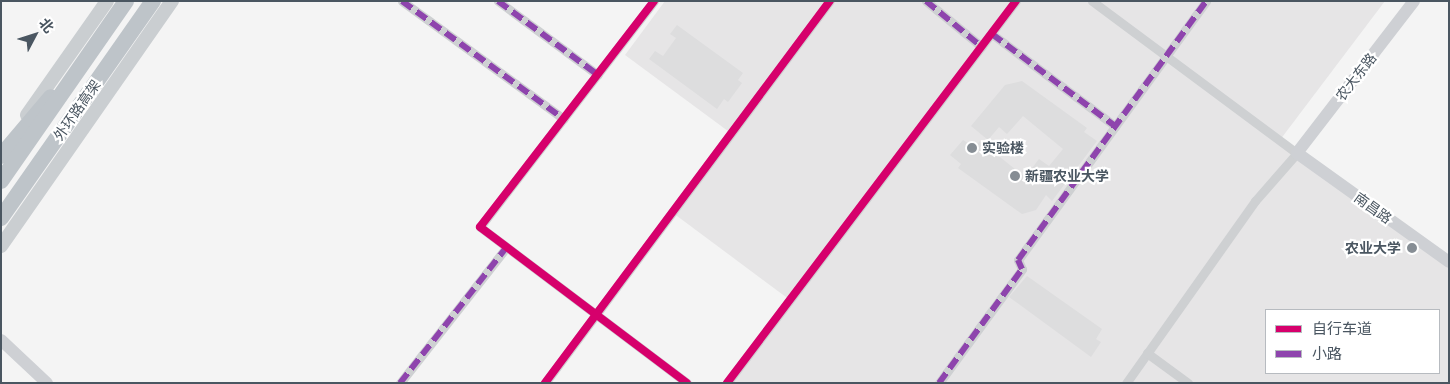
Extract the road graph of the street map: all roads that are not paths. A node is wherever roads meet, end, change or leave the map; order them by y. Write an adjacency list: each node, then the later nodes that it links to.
1 (107, 1): 22 (main road)
2 (126, 1): 17 (highway, 外环路高架)
3 (153, 1): 24 (highway, 外环路高架)
4 (172, 1): 25 (main road)
5 (402, 1): 19 (street)
6 (498, 1): 18 (street)
7 (654, 1): 18 (street)
8 (830, 1): 28 (street)
9 (926, 1): 15 (street)
10 (1016, 1): 14 (street)
11 (1092, 1): 16 (street)
12 (1206, 1): 16 (street)
13 (1414, 1): 21 (street, 农大东路)
14 (992, 34): 15 (street); 20 (street)
15 (982, 46): 35 (street)
16 (1166, 56): 20 (street); 21 (street)
17 (84, 63): 22 (highway); 23 (highway, 外环路高架)
18 (598, 74): 19 (street)
19 (564, 119): 26 (street)
20 (1115, 126): 36 (street)
21 (1297, 153): 27 (street, 南昌路); 30 (street)
22 (1, 154)
23 (1, 181)
24 (1, 218)
25 (1, 246)
26 (506, 248): 28 (street); 32 (street)
27 (1449, 262)
28 (597, 314): 33 (street); 34 (street)
29 (1, 340): 31 (street)
30 (1147, 353): 37 (street); 38 (street)
31 (47, 383)
32 (400, 383)
33 (545, 383)
34 (687, 383)
35 (727, 383)
36 (939, 383)
37 (1126, 383)
38 (1188, 383)

